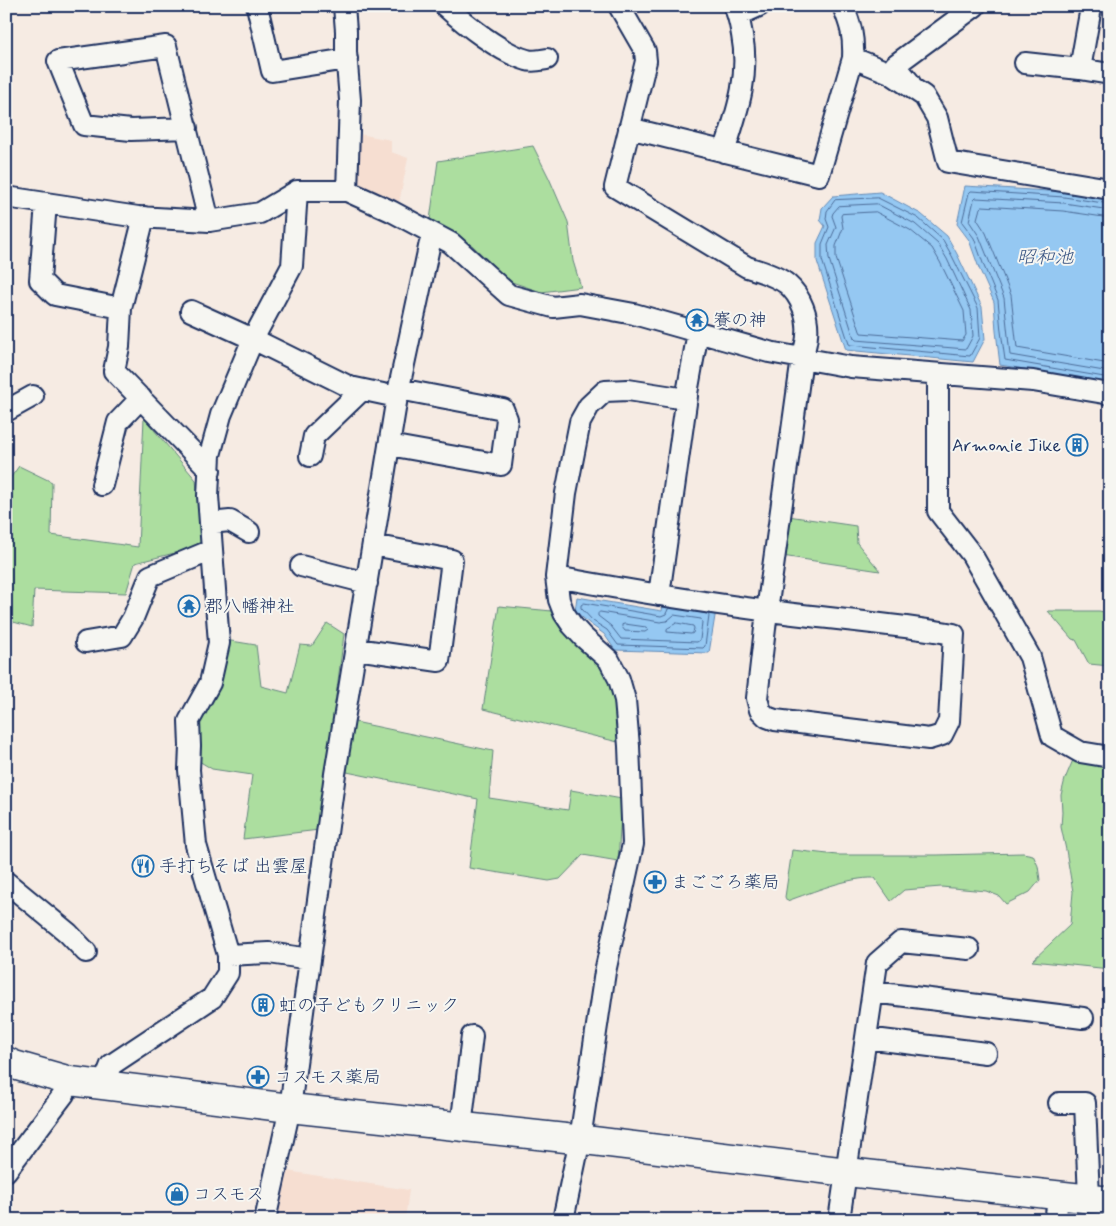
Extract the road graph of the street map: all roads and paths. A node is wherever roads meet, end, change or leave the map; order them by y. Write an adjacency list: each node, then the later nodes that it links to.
1 (257, 6): 11 (street)
2 (344, 6): 11 (street)
3 (445, 6): 12 (street)
4 (619, 6): 18 (street)
5 (759, 6): 8 (street)
6 (843, 6): 10 (street)
7 (975, 6): 16 (street)
8 (736, 11): 19 (street)
9 (1090, 12): 14 (street)
10 (853, 58): 16 (street); 19 (street)
11 (347, 59): 22 (street)
12 (547, 59)
13 (1025, 63): 14 (street)
14 (1080, 70): 15 (street)
15 (1110, 74)
16 (916, 90): 20 (street)
17 (186, 128): 17 (street); 26 (street)
18 (629, 128): 19 (street); 32 (street)
19 (724, 152)
20 (1110, 188)
21 (297, 191): 22 (street); 26 (street); 31 (street)
22 (347, 191): 27 (street)
23 (6, 197): 24 (street)
24 (46, 203): 25 (street); 28 (street)
25 (144, 217): 26 (street); 28 (street)
26 (209, 221)
27 (432, 233): 30 (street); 35 (street)
28 (121, 308): 39 (street)
29 (191, 311): 31 (street)
30 (698, 332): 32 (street); 38 (street)
31 (253, 339): 34 (street); 43 (street)
32 (802, 358): 33 (street); 53 (street)
33 (938, 375): 36 (street); 56 (street)
34 (362, 390): 35 (street); 42 (street)
35 (398, 393): 41 (street); 41 (street)
36 (1110, 394)
37 (33, 396): 40 (street)
38 (687, 396): 50 (street); 52 (street)
39 (141, 398): 43 (street); 44 (street)
40 (6, 411)
41 (389, 445): 47 (street)
42 (310, 456)
43 (210, 470): 45 (street)
44 (102, 485)
45 (210, 523): 46 (street); 48 (street)
46 (249, 532)
47 (373, 545): 51 (street); 55 (street)
48 (212, 550): 54 (street); 60 (street)
49 (301, 566): 51 (street)
50 (556, 578): 52 (street); 73 (street)
51 (367, 583): 55 (street)
52 (659, 596): 53 (street)
53 (767, 611): 53 (street)
54 (86, 642)
55 (356, 650): 61 (street)
56 (1110, 757)
57 (6, 882): 59 (street)
58 (969, 949): 62 (street)
59 (86, 952)
60 (228, 955): 61 (street); 69 (street)
61 (310, 959): 71 (street)
62 (873, 992): 63 (street); 65 (street)
63 (1083, 1018)
64 (472, 1036): 72 (street)
65 (866, 1038): 66 (street); 75 (street)
66 (986, 1052)
67 (6, 1061): 68 (street)
68 (70, 1081): 69 (street); 74 (street)
69 (104, 1085): 71 (street)
70 (1059, 1103): 76 (street)
71 (290, 1108): 72 (street); 78 (street)
72 (462, 1126): 73 (street)
73 (580, 1139): 75 (street); 79 (street)
74 (6, 1171)
75 (847, 1172): 77 (street); 80 (street)
76 (1099, 1200): 77 (street)
77 (1057, 1207)
78 (266, 1220)
79 (562, 1220)
80 (839, 1220)

